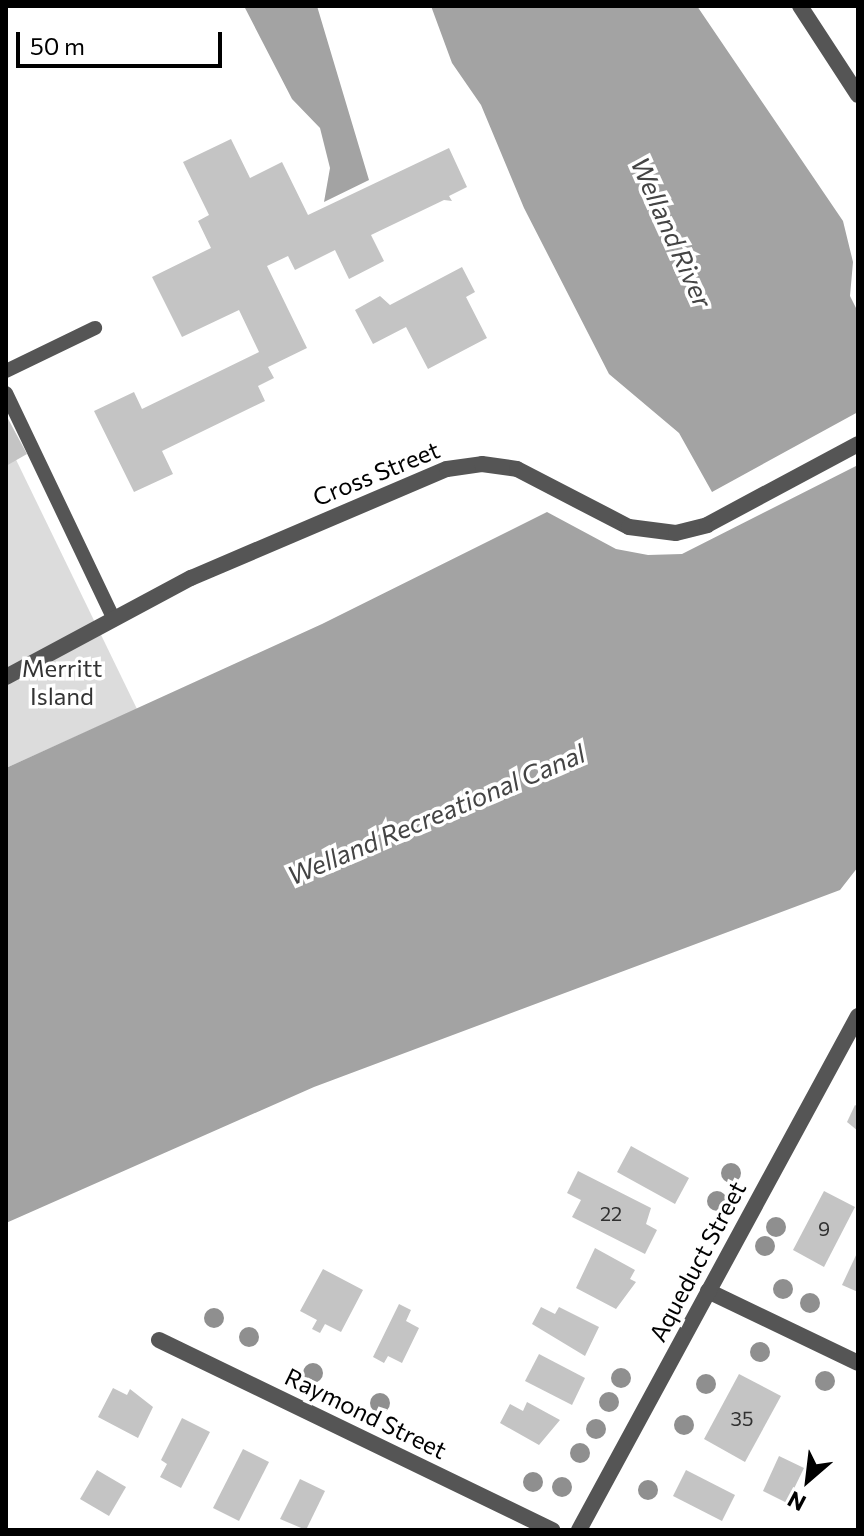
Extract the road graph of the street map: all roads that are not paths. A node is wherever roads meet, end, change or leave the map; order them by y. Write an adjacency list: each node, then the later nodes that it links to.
1 (800, 6): 2 (street)
2 (858, 95)
3 (95, 328): 4 (lane)
4 (6, 371)
5 (6, 393): 7 (lane)
6 (858, 444): 7 (street, Cross Street)
7 (114, 619): 8 (street, Cross Street)
8 (6, 677)
9 (858, 1016): 10 (street, Aqueduct Street)
10 (708, 1291): 12 (street); 14 (street, Aqueduct Street)
11 (159, 1340): 13 (street, Raymond Street)
12 (858, 1363)
13 (552, 1530)
14 (579, 1530)

